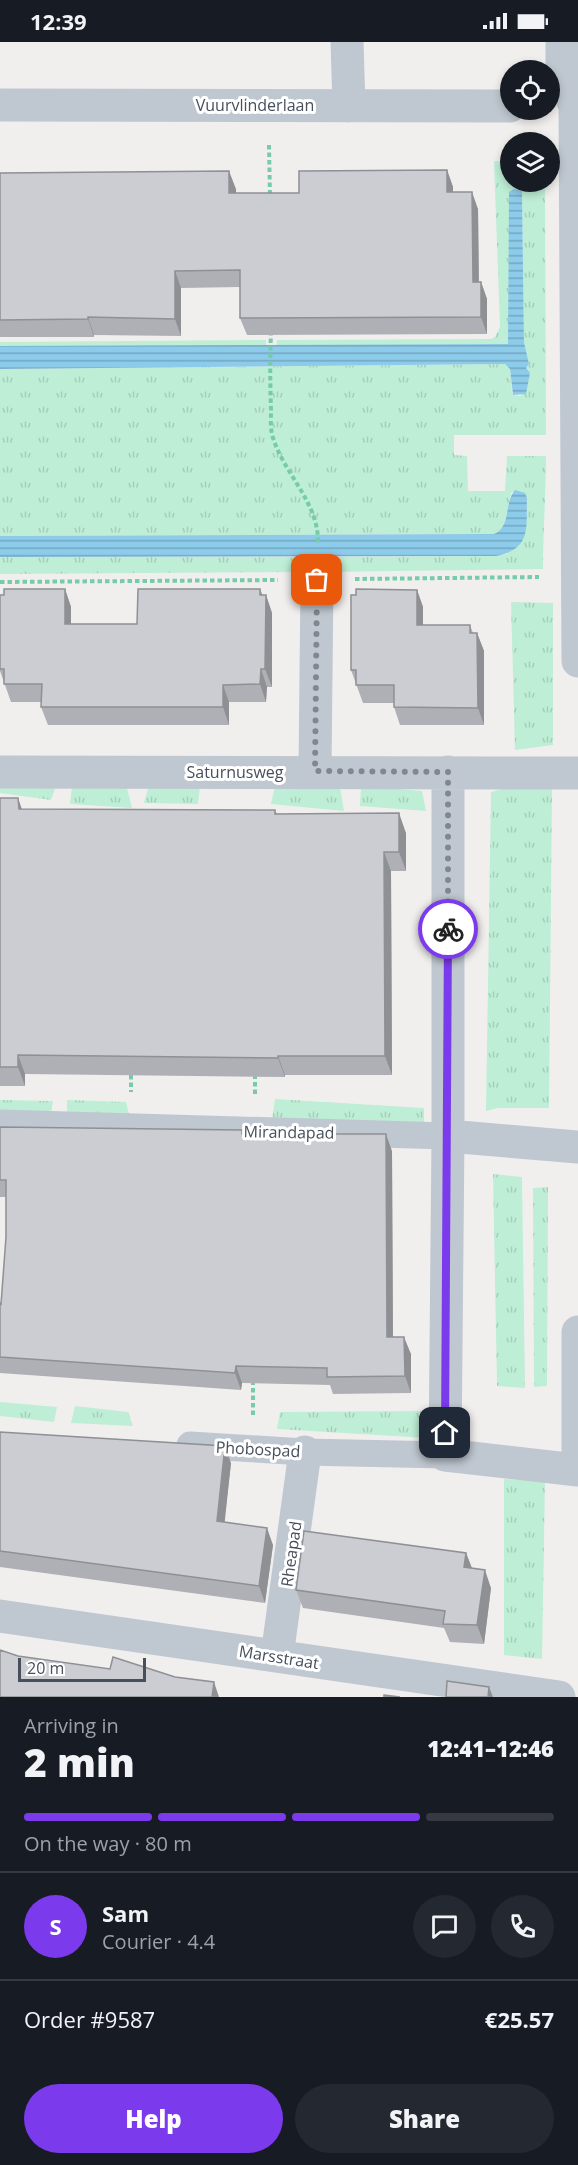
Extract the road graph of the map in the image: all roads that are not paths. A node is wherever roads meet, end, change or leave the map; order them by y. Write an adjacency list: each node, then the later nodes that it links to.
1 (347, 42): 4 (street)
2 (562, 42): 6 (street)
3 (0, 105): 4 (street, Vuurvlinderlaan)
4 (349, 106): 5 (street, Vuurvlinderlaan)
5 (500, 106)
6 (562, 106): 8 (street)
7 (317, 580): 9 (street)
8 (578, 661)
9 (315, 771): 10 (street, Saturnusweg); 11 (street, Saturnusweg)
10 (0, 772)
11 (448, 772): 12 (street, Saturnusweg); 14 (street)
12 (578, 773)
13 (0, 1123): 14 (street, Mirandapad)
14 (448, 1136): 15 (street, Mirandapad); 21 (street)
15 (578, 1147)
16 (578, 1332): 17 (street)
17 (577, 1413): 19 (street)
18 (161, 1443): 20 (street, Phobospad)
19 (578, 1449)
20 (305, 1452): 21 (street, Phobospad); 24 (street, Rheapad)
21 (445, 1455): 22 (street)
22 (578, 1470)
23 (0, 1616): 24 (street, Marsstraat)
24 (277, 1656): 25 (street, Marsstraat)
25 (559, 1697)

